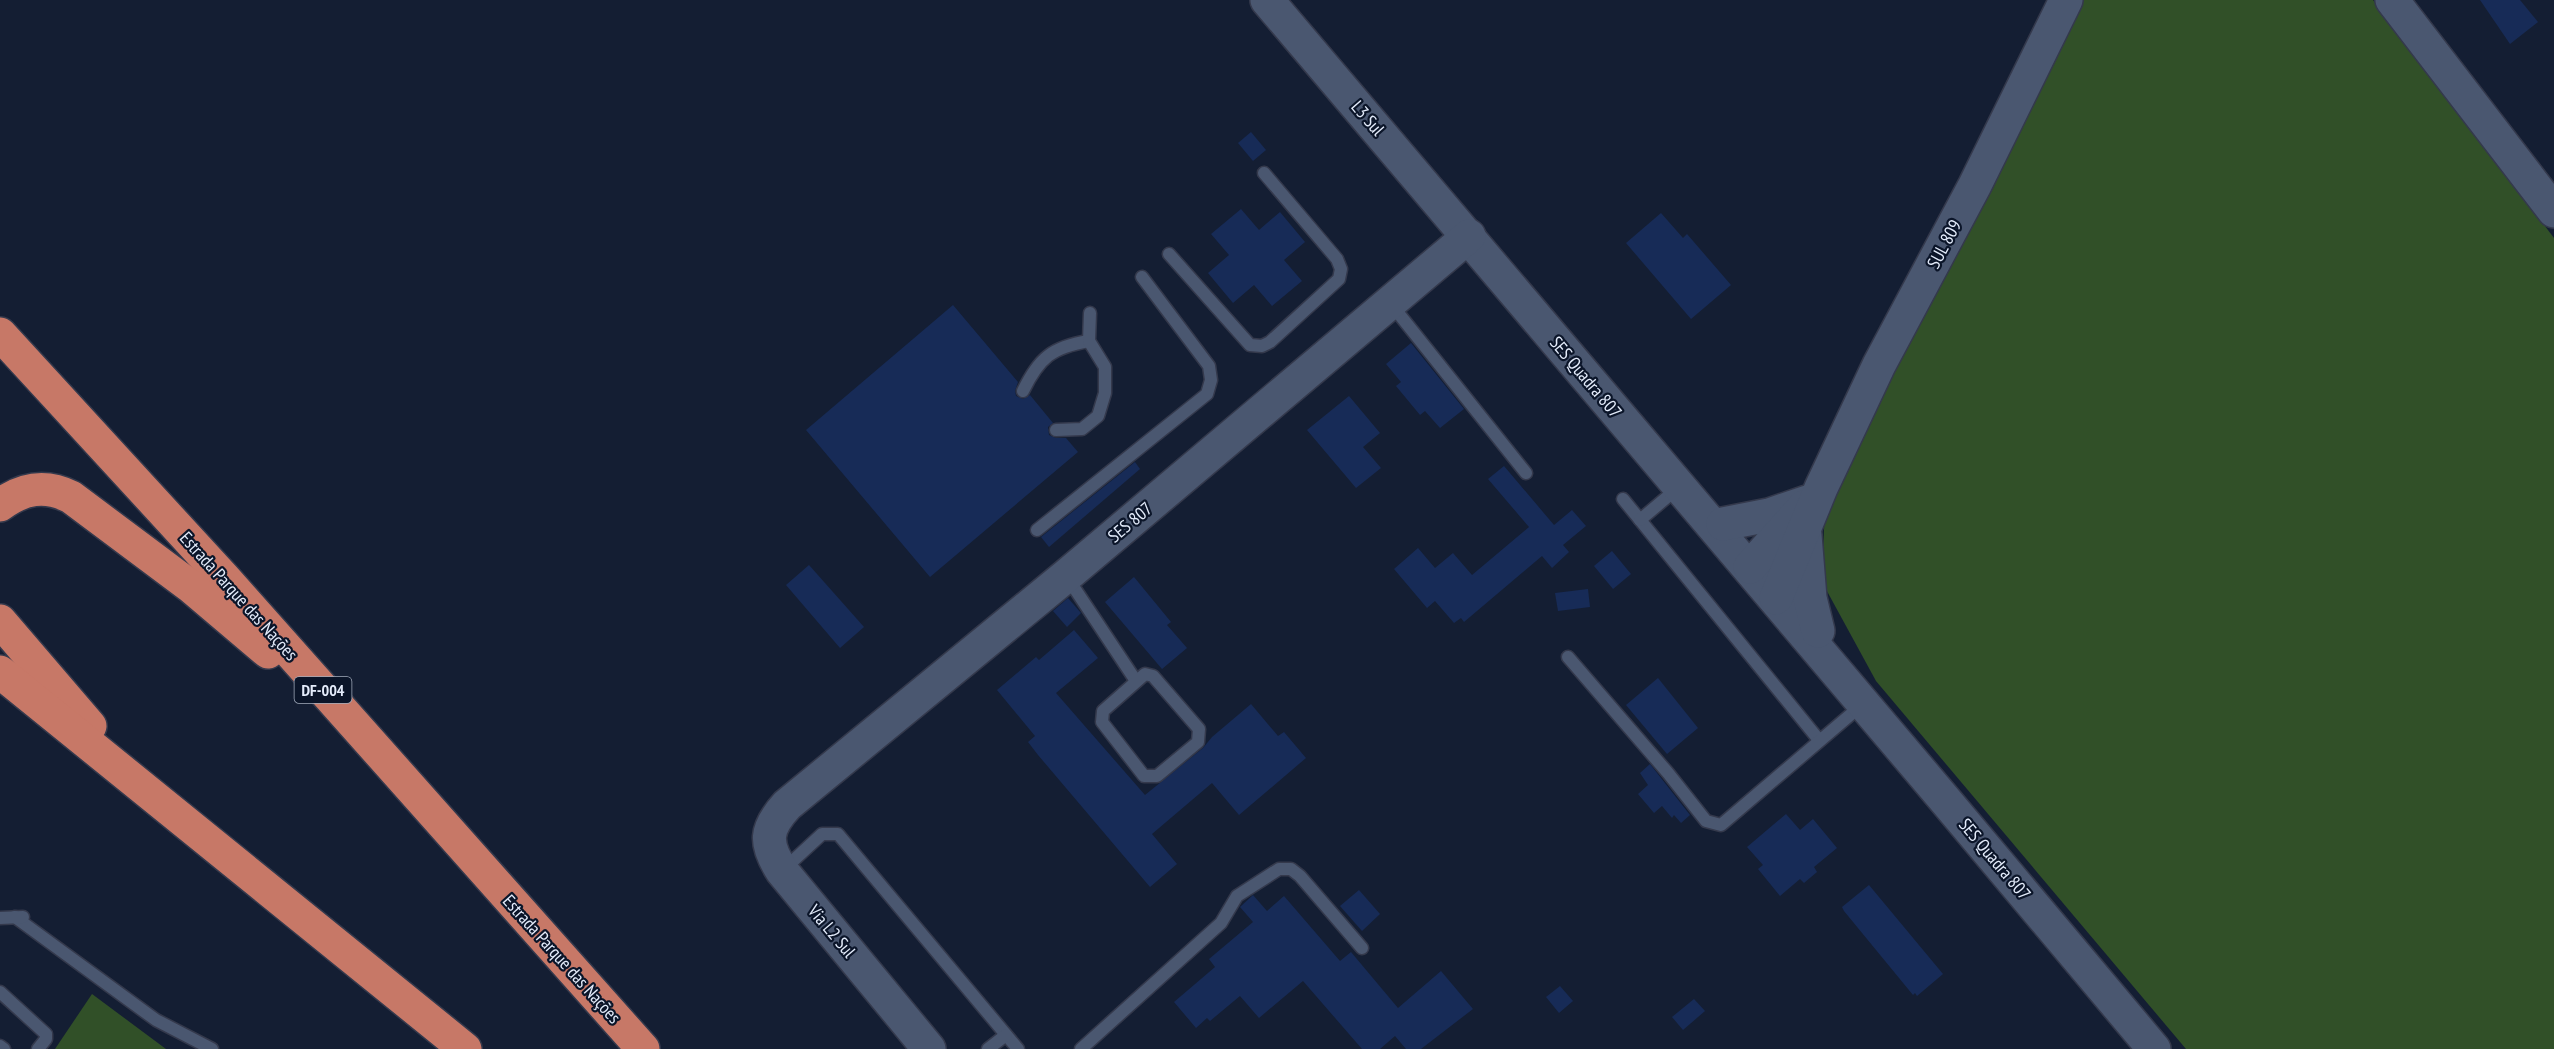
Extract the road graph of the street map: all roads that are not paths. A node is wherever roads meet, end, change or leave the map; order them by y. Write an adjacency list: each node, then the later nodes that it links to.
1 (1267, 0): 6 (street, L3 Sul)
2 (2066, 0): 19 (street, SUL 809)
3 (2392, 0): 5 (street)
4 (1264, 173): 7 (lane)
5 (2554, 211)
6 (1469, 236): 9 (street, SES 807); 16 (street, SES Quadra 807)
7 (1169, 254)
8 (1142, 277): 22 (lane)
9 (1390, 303): 15 (lane); 24 (street, SES 807)
10 (1090, 313): 12 (lane)
11 (0, 334): 32 (highway, Estrada Parque das Nações / DF-004)
12 (1089, 342): 13 (lane); 14 (lane)
13 (1023, 391)
14 (1056, 430)
15 (1526, 473)
16 (1680, 486): 20 (street, SES Quadra 807); 21 (lane)
17 (1623, 499): 21 (lane)
18 (0, 505): 32 (highway)
19 (1811, 506): 20 (street); 23 (street, SUL 809); 26 (street)
20 (1714, 519): 23 (street, SES Quadra 807)
21 (1640, 520): 33 (lane)
22 (1037, 530)
23 (1770, 572): 26 (street, SES Quadra 807); 28 (street, SES Quadra 807)
24 (1066, 576): 30 (lane); 35 (street, SES 807)
25 (0, 621): 34 (highway)
26 (1818, 631): 28 (street, SES Quadra 807)
27 (1568, 657): 33 (lane)
28 (1835, 669): 31 (street, SES Quadra 807)
29 (0, 672): 34 (highway)
30 (1136, 681): 30 (lane)
31 (1863, 703): 33 (lane); 51 (street, SES Quadra 807)
32 (360, 731): 46 (highway, Estrada Parque das Nações / DF-004)
33 (1819, 740)
34 (144, 789): 45 (highway)
35 (787, 805): 36 (street, Via L2 Sul)
36 (782, 871): 40 (lane); 47 (street, Via L2 Sul)
37 (0, 918): 44 (lane)
38 (1362, 948): 50 (lane)
39 (0, 992): 43 (lane)
40 (1006, 1035): 48 (lane); 49 (lane)
41 (0, 1046): 42 (lane)
42 (4, 1049)
43 (38, 1049)
44 (212, 1049)
45 (465, 1049)
46 (643, 1049)
47 (929, 1049)
48 (988, 1049)
49 (1018, 1049)
50 (1081, 1049)
51 (2154, 1049)

